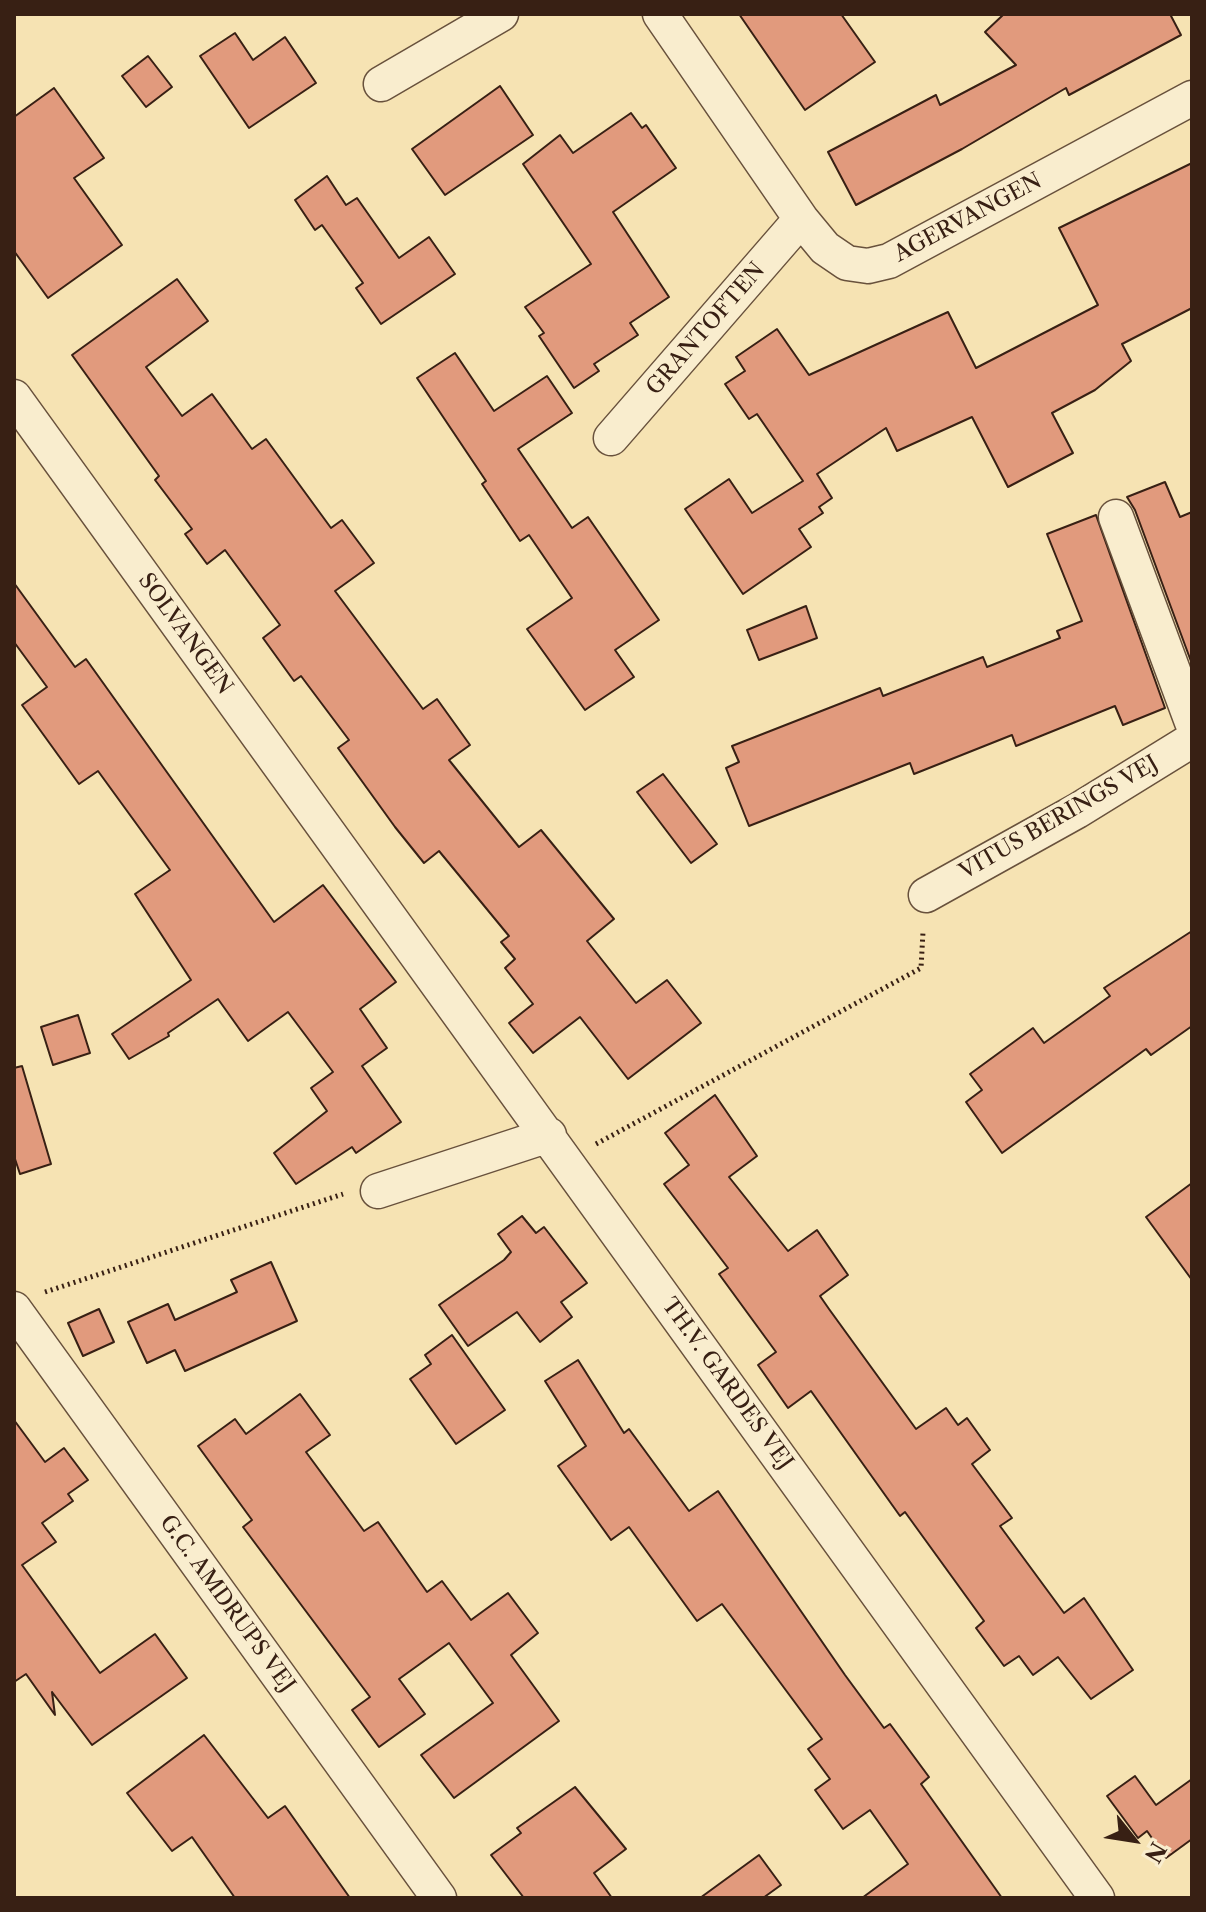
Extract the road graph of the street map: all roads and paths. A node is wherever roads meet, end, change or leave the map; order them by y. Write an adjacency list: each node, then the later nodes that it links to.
1 (501, 14): 3 (street)
2 (660, 14): 5 (street, AGERVANGEN)
3 (381, 84)
4 (1192, 98): 5 (street, AGERVANGEN)
5 (801, 219): 7 (street, GRANTOFTEN)
6 (14, 397): 11 (street, SOLVANGEN)
7 (611, 438)
8 (1116, 517): 9 (street)
9 (1192, 722)
10 (1192, 740): 12 (street, VITUS BERINGS VEJ)
11 (358, 870): 13 (street, TH.V. GARDES VEJ)
12 (926, 895): 13 (path)
13 (558, 1148): 14 (street); 17 (street, TH.V. GARDES VEJ)
14 (378, 1191): 15 (path)
15 (27, 1302): 16 (street, G.C. AMDRUPS VEJ)
16 (439, 1898)
17 (1097, 1898)

